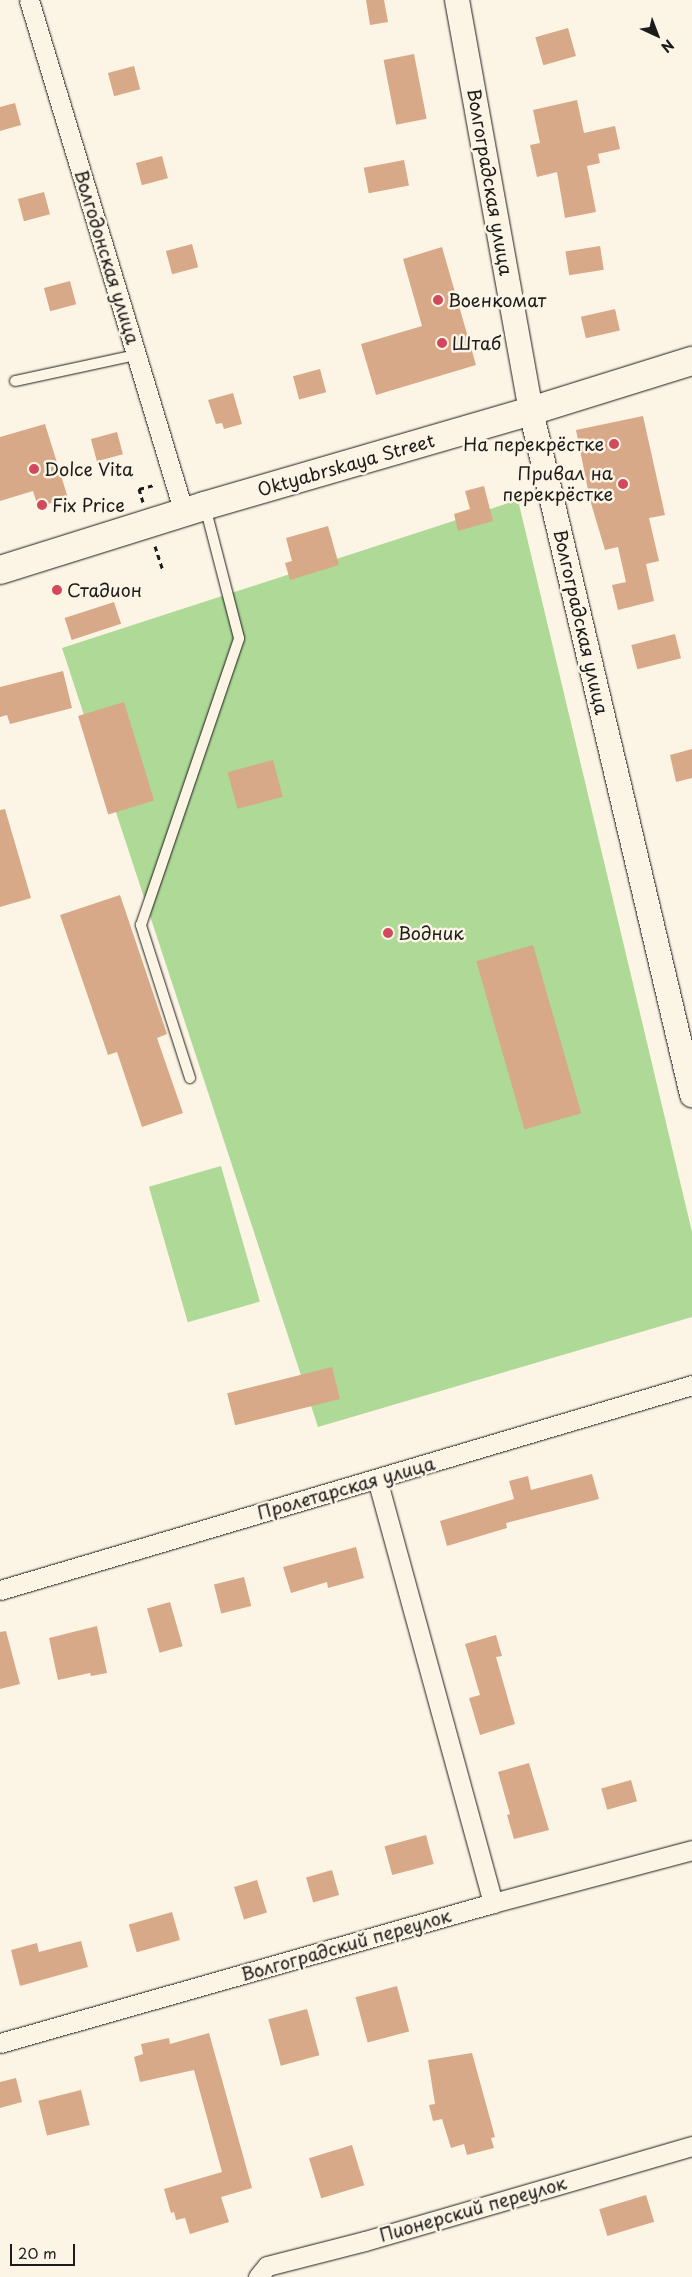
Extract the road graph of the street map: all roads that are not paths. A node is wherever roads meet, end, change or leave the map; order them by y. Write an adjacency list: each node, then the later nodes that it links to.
1 (29, 0): 3 (street, Волгодонская улица)
2 (457, 0): 6 (street, Волгоградская улица)
3 (136, 355): 5 (lane); 7 (street, Волгодонская улица)
4 (692, 361): 6 (main road, Oktyabrskaya Street)
5 (15, 380)
6 (531, 411): 7 (main road, Oktyabrskaya Street); 10 (street, Волгоградская улица)
7 (194, 510): 8 (main road, Oktyabrskaya Street); 9 (lane)
8 (0, 570)
9 (190, 1078)
10 (692, 1094)
11 (692, 1385): 12 (street, Пролетарская улица)
12 (377, 1478): 13 (street, Пролетарская улица); 15 (street)
13 (0, 1590)
14 (692, 1850): 15 (street, Волгоградский переулок)
15 (493, 1903): 16 (street, Волгоградский переулок)
16 (0, 2043)
17 (692, 2146): 18 (street, Пионерский переулок)
18 (258, 2277)

